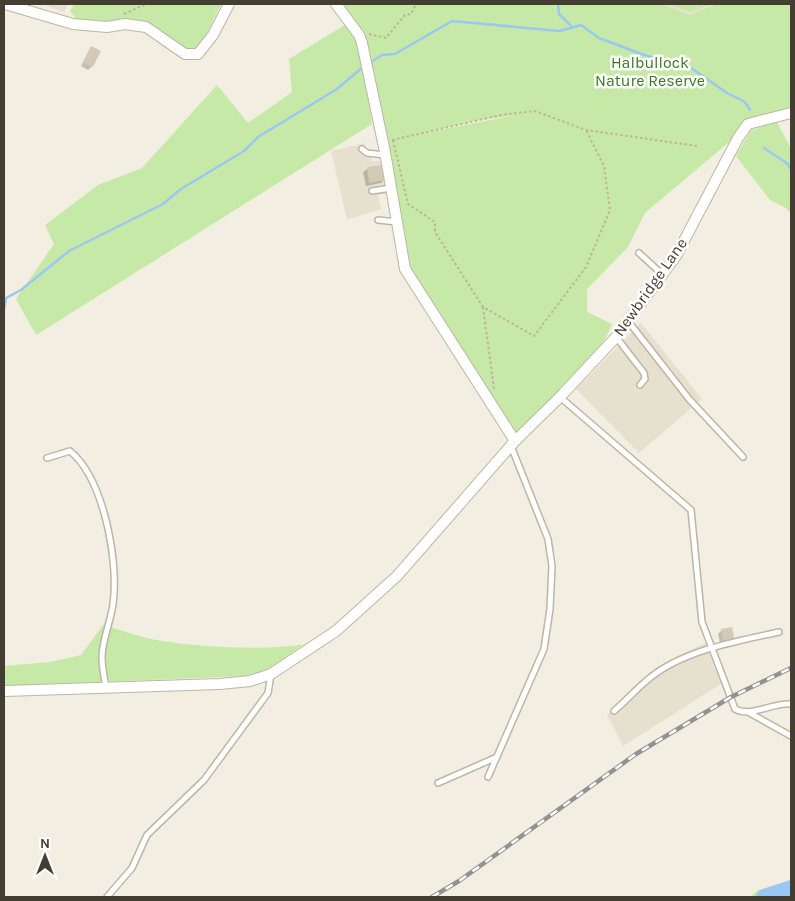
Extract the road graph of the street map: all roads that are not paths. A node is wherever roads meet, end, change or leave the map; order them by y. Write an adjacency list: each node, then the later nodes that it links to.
1 (5, 4): 2 (street)
2 (229, 4)
3 (336, 4): 6 (street)
4 (791, 113): 12 (street, Newbridge Lane)
5 (362, 149): 6 (lane)
6 (386, 155): 7 (street)
7 (391, 188): 8 (lane); 10 (street)
8 (372, 191)
9 (378, 220): 10 (lane)
10 (397, 222): 17 (street)
11 (639, 254): 12 (lane)
12 (662, 274): 13 (street, Newbridge Lane)
13 (628, 321): 14 (street, Newbridge Lane); 18 (lane)
14 (616, 336): 15 (lane); 16 (street, Newbridge Lane)
15 (640, 385)
16 (560, 397): 17 (street, Newbridge Lane); 21 (lane)
17 (513, 443): 22 (street, Newbridge Lane); 29 (lane)
18 (743, 457)
19 (47, 458): 23 (lane)
20 (779, 632): 21 (lane)
21 (713, 648): 26 (lane); 27 (lane)
22 (271, 674): 23 (street, Newbridge Lane); 32 (lane)
23 (106, 687): 24 (street, Newbridge Lane)
24 (4, 691)
25 (791, 704): 27 (lane)
26 (614, 711)
27 (747, 712): 28 (lane)
28 (791, 736)
29 (497, 757): 30 (lane); 31 (lane)
30 (488, 777)
31 (438, 782)
32 (107, 897)

